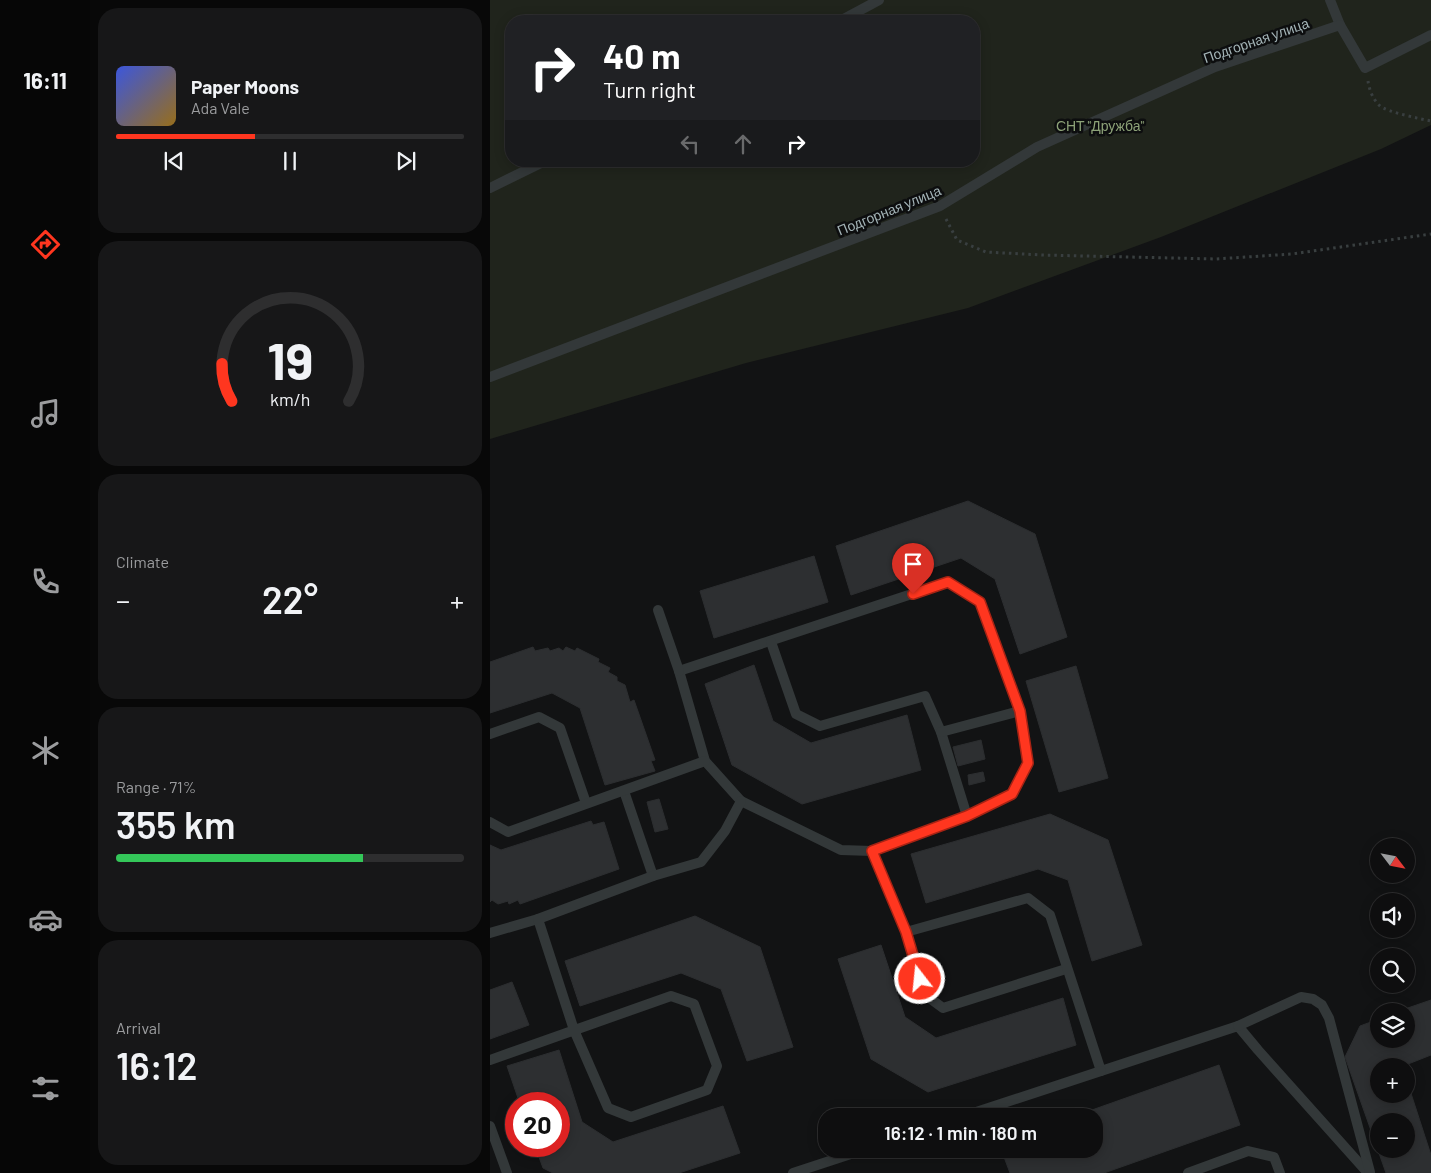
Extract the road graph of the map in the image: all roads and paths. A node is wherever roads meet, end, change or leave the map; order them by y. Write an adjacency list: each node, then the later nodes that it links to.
1 (879, 0): 3 (lane)
2 (1330, 0): 4 (lane)
3 (851, 15)
4 (1340, 25): 6 (lane); 10 (lane, Подгорная улица)
5 (1431, 35): 6 (lane)
6 (1365, 68): 7 (path)
7 (1431, 121)
8 (533, 167): 9 (lane)
9 (490, 188)
10 (940, 206): 11 (path); 12 (lane, Подгорная улица)
11 (1431, 234)
12 (490, 377)
13 (658, 610): 15 (lane)
14 (771, 642): 15 (lane); 16 (lane); 17 (lane)
15 (678, 671): 19 (lane)
16 (1020, 711): 17 (lane); 23 (lane)
17 (941, 732): 23 (lane)
18 (490, 734): 22 (lane)
19 (705, 761): 20 (lane); 21 (lane)
20 (624, 791): 22 (lane); 26 (lane)
21 (741, 801): 25 (lane); 26 (lane)
22 (586, 804): 24 (lane)
23 (967, 816): 25 (lane)
24 (490, 822)
25 (872, 851): 28 (lane)
26 (653, 876): 27 (lane)
27 (538, 919): 29 (lane); 32 (lane)
28 (906, 932): 30 (lane); 30 (lane)
29 (490, 933)
30 (1066, 969): 34 (lane)
31 (1238, 1026): 34 (lane); 42 (lane); 42 (lane)
32 (574, 1030): 32 (lane); 33 (lane)
33 (490, 1060)
34 (1101, 1071): 35 (lane)
35 (988, 1108)
36 (490, 1126): 38 (lane)
37 (839, 1158): 39 (lane)
38 (507, 1173)
39 (793, 1173)
40 (1188, 1173): 41 (lane)
41 (1280, 1173)
42 (1369, 1173)

